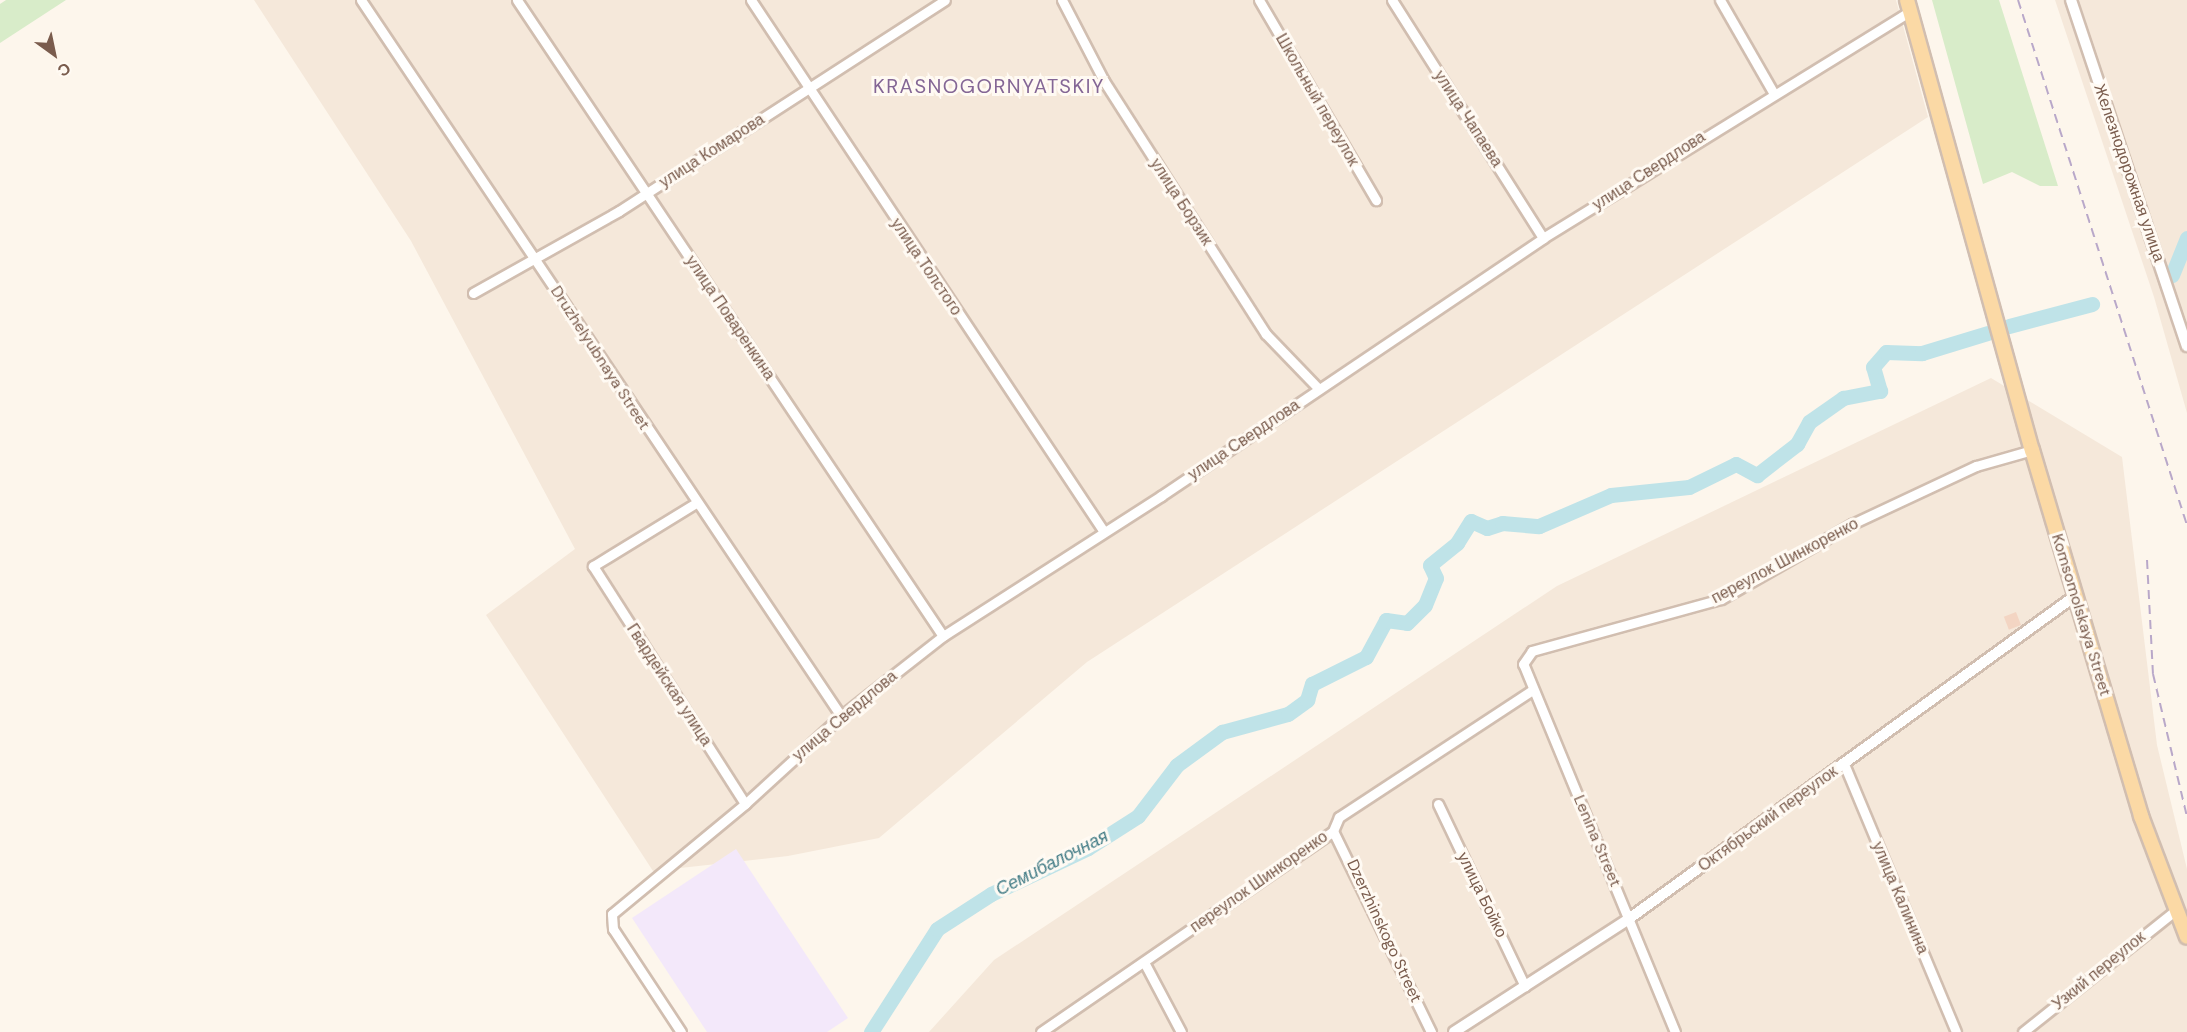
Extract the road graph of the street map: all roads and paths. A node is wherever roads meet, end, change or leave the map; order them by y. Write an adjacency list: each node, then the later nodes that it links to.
1 (361, 0): 16 (street, Druzhelyubnaya Street)
2 (516, 0): 13 (street, улица Поваренкина)
3 (751, 0): 11 (street, улица Толстого)
4 (945, 0): 11 (street, улица Комарова)
5 (1062, 0): 19 (street, улица Борзик)
6 (1259, 0): 14 (street, Школьный переулок)
7 (1392, 0): 15 (street, улица Чапаева)
8 (1720, 0): 12 (street)
9 (2071, 0): 18 (street, Железнодорожная улица)
10 (1908, 5): 12 (street, улица Свердлова); 20 (main road, Komsomolskaya Street)
11 (809, 88): 13 (street, улица Комарова); 22 (street, улица Толстого)
12 (1773, 92): 15 (street, улица Свердлова)
13 (646, 193): 16 (street, улица Комарова); 24 (street, улица Поваренкина)
14 (1376, 200)
15 (1544, 238): 19 (street, улица Свердлова)
16 (536, 261): 17 (street, улица Комарова); 21 (street, Druzhelyubnaya Street)
17 (473, 293)
18 (2187, 346)
19 (1319, 390): 22 (street, улица Свердлова)
20 (2032, 450): 23 (main road, Komsomolskaya Street); 25 (street, переулок Шинкоренко)
21 (696, 503): 27 (street, Druzhelyubnaya Street); 29 (street, Гвардейская улица)
22 (1104, 532): 24 (street, улица Свердлова)
23 (2076, 596): 28 (street, Октябрьский переулок); 32 (main road, Komsomolskaya Street)
24 (943, 636): 27 (street, улица Свердлова)
25 (1532, 651): 26 (street, Lenina Street)
26 (1533, 690): 31 (street, переулок Шинкоренко); 33 (street, Lenina Street)
27 (841, 716): 29 (street, улица Свердлова)
28 (1844, 764): 33 (street, Октябрьский переулок); 43 (street, улица Калинина)
29 (746, 804): 37 (street, улица Свердлова)
30 (1438, 804): 36 (street, улица Бойко)
31 (1333, 831): 35 (street, переулок Шинкоренко); 40 (street, Dzerzhinskogo Street)
32 (2176, 910): 34 (main road, Komsomolskaya Street); 44 (street, Узкий переулок)
33 (1630, 918): 36 (street, Октябрьский переулок); 42 (street, Lenina Street)
34 (2187, 937)
35 (1144, 962): 38 (street, переулок Шинкоренко); 39 (street)
36 (1525, 986): 41 (street, Октябрьский переулок)
37 (681, 1032)
38 (1041, 1032)
39 (1181, 1032)
40 (1431, 1032)
41 (1454, 1032)
42 (1675, 1032)
43 (1956, 1032)
44 (2023, 1032)

